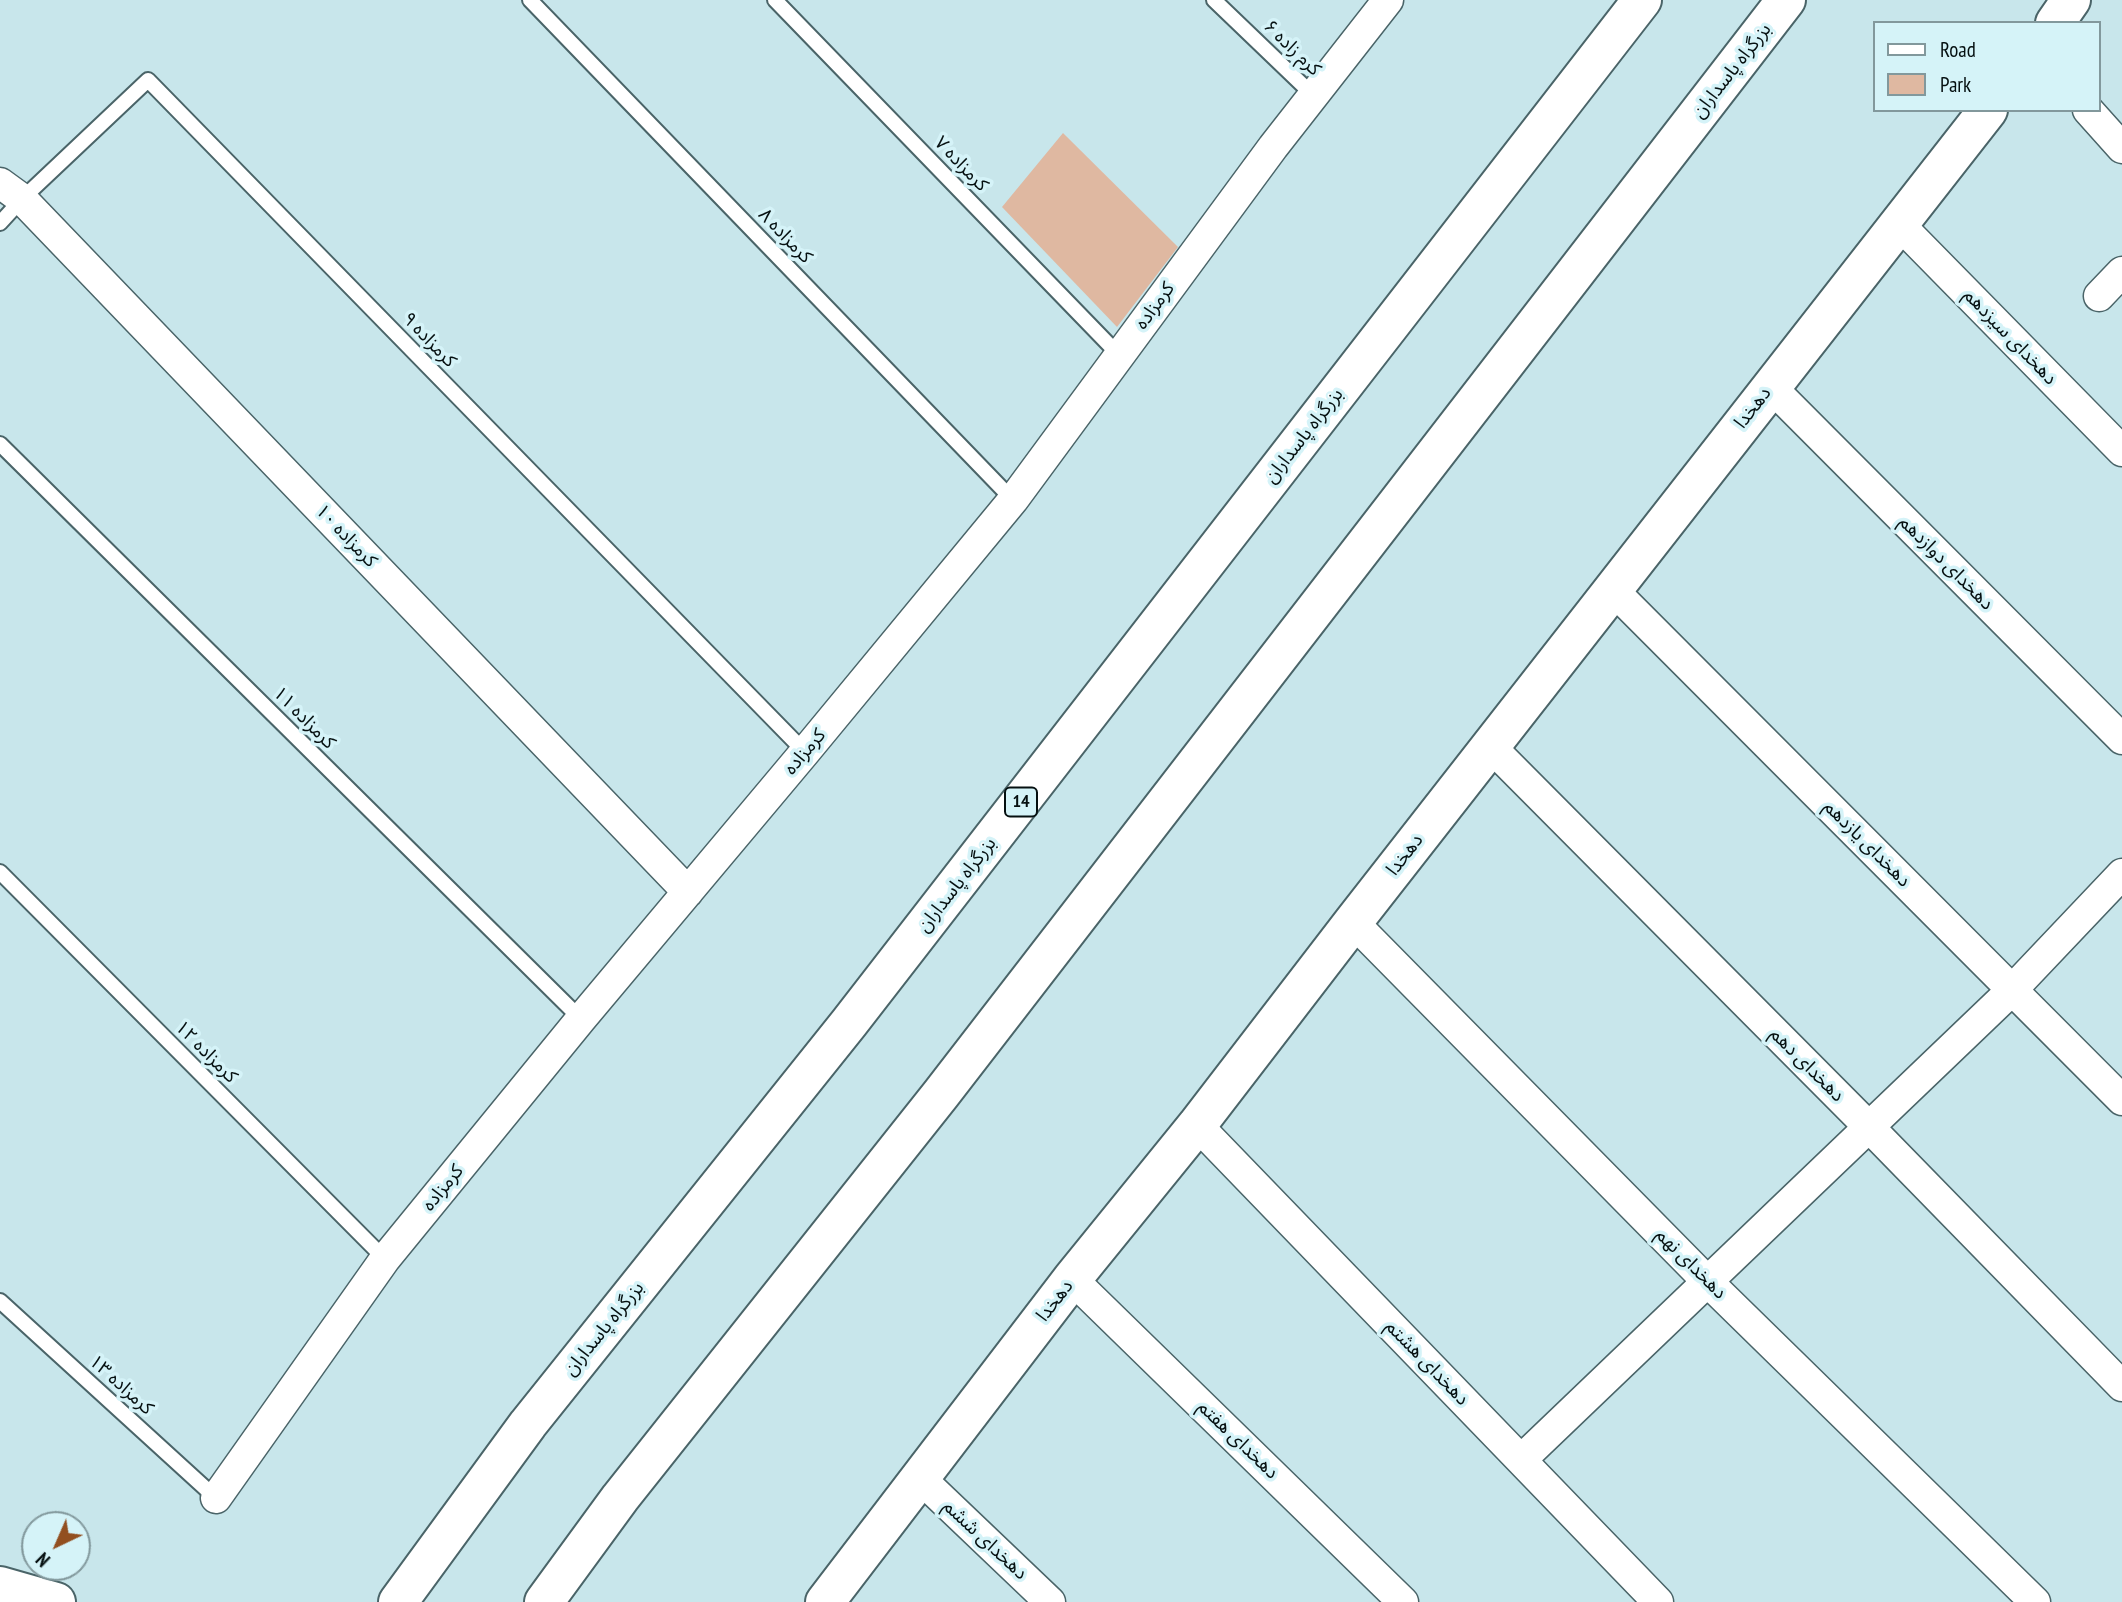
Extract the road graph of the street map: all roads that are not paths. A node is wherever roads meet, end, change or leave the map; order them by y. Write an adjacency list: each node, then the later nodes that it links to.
1 (530, 0): 22 (lane, کرمزاده ٨)
2 (775, 0): 18 (lane, کرمزاده ٧)
3 (1214, 0): 9 (lane, کرم زاده ۶)
4 (1388, 0): 9 (street, کرمزاده)
5 (1642, 0): 46 (main road, بزرگراه پاسداران / 14)
6 (1787, 0): 47 (main road, بزرگراه پاسداران)
7 (2071, 0): 8 (main road)
8 (2056, 21)
9 (1313, 95): 18 (street, کرمزاده)
10 (1986, 112): 15 (main road, دهخدا)
11 (2090, 112): 12 (street)
12 (2122, 148)
13 (11, 191): 14 (lane); 26 (lane, کرمزاده ٩); 29 (street, کرمزاده ١٠)
14 (0, 223)
15 (1898, 223): 19 (main road, دهخدا); 21 (street, دهخدای سیزدهم)
16 (2122, 272): 17 (street)
17 (2099, 296)
18 (1119, 355): 22 (street, کرمزاده)
19 (1770, 386): 23 (main road, دهخدا); 24 (street, دهخدای دوازدهم)
20 (0, 444): 32 (lane, کرمزاده ١١)
21 (2122, 451)
22 (1013, 500): 26 (street, کرمزاده)
23 (1612, 589): 25 (main road, دهخدا); 31 (street, دهخدای یازدهم)
24 (2122, 739)
25 (1490, 746): 30 (main road, دهخدا); 35 (street, دهخدای دهم)
26 (805, 752): 29 (street, کرمزاده)
27 (0, 872): 36 (lane, کرمزاده ١٢)
28 (2122, 874): 31 (street)
29 (688, 892): 32 (street, کرمزاده)
30 (1353, 922): 34 (main road, دهخدا); 38 (street, دهخدای نهم)
31 (2012, 989): 33 (street, دهخدای یازدهم); 35 (street)
32 (581, 1019): 36 (street, کرمزاده)
33 (2122, 1100)
34 (1197, 1125): 37 (main road, دهخدا); 41 (street, دهخدای هشتم)
35 (1869, 1127): 38 (street); 40 (street, دهخدای دهم)
36 (385, 1259): 43 (street, کرمزاده)
37 (1072, 1279): 42 (main road, دهخدا); 50 (street, دهخدای هفتم)
38 (1707, 1280): 41 (street); 52 (street, دهخدای نهم)
39 (0, 1301): 43 (lane, کرمزاده ۱۳)
40 (2122, 1386)
41 (1521, 1460): 51 (street, دهخدای هشتم)
42 (920, 1478): 48 (main road, دهخدا); 49 (street, دهخدای ششم)
43 (216, 1497)
44 (0, 1586): 45 (main road)
45 (56, 1602)
46 (398, 1602)
47 (544, 1602)
48 (825, 1602)
49 (1050, 1602)
50 (1403, 1602)
51 (1658, 1602)
52 (2035, 1602)

